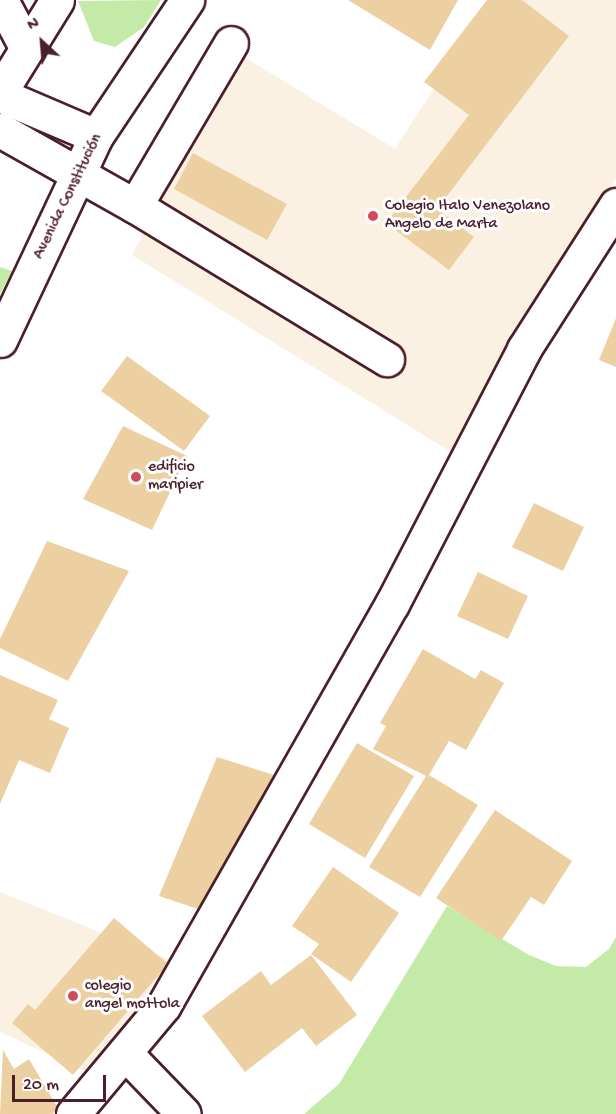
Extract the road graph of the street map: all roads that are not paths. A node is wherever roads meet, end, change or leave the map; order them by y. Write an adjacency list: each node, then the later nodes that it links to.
1 (1, 0): 5 (street)
2 (57, 0): 5 (street)
3 (187, 0): 8 (street, Avenida Constitución)
4 (231, 43): 11 (street)
5 (26, 47): 6 (street)
6 (0, 93): 8 (street)
7 (0, 130): 9 (street)
8 (96, 136): 9 (street, Avenida Constitución)
9 (77, 175): 11 (street); 12 (street, Avenida Constitución)
10 (616, 205): 14 (street)
11 (135, 206): 13 (street)
12 (0, 340)
13 (387, 359)
14 (126, 1054): 15 (street); 16 (street)
15 (73, 1114)
16 (184, 1114)

